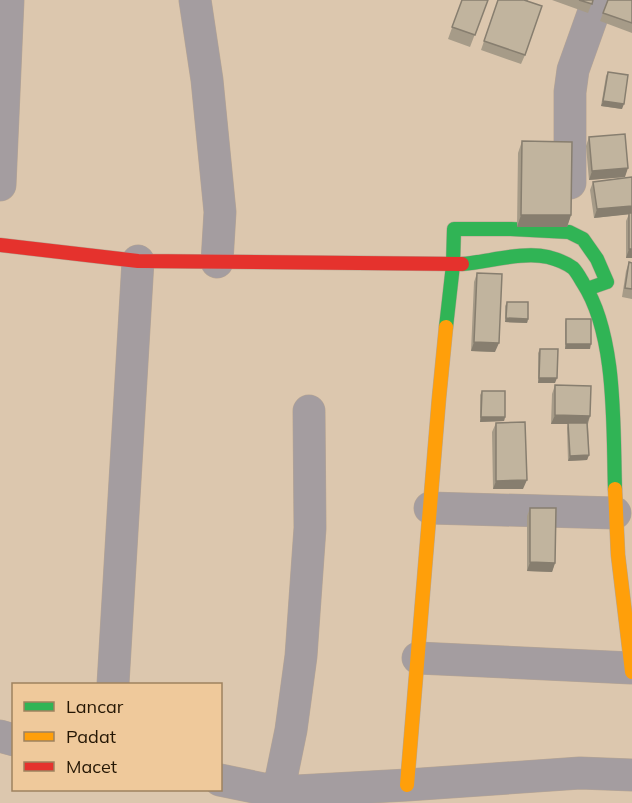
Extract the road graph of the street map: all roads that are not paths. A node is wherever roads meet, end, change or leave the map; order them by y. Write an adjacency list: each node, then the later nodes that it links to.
1 (8, 0): 4 (street)
2 (195, 0): 8 (street)
3 (598, 0): 5 (street)
4 (0, 185)
5 (569, 232): 9 (street); 10 (street)
6 (0, 245): 7 (street)
7 (138, 261): 8 (street); 16 (street)
8 (218, 262): 9 (street)
9 (453, 265): 10 (street); 12 (street)
10 (587, 290): 13 (street)
11 (309, 411): 21 (street)
12 (430, 508): 13 (street); 14 (street)
13 (615, 513): 15 (street)
14 (418, 658): 15 (street); 19 (street)
15 (632, 670)
16 (113, 683)
17 (632, 775): 20 (street)
18 (222, 781): 21 (street)
19 (407, 785): 20 (street); 21 (street)
20 (521, 790)
21 (277, 797)

